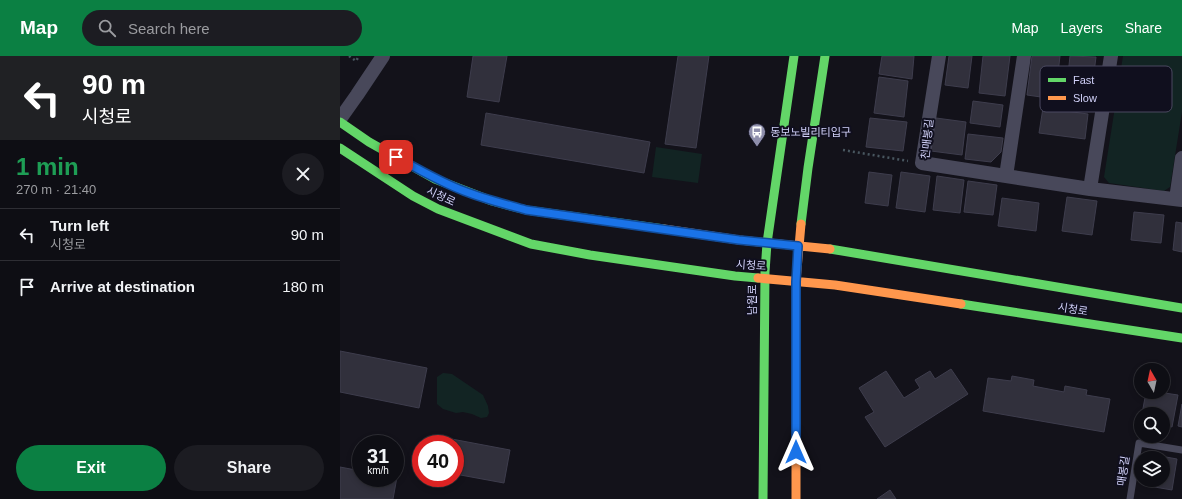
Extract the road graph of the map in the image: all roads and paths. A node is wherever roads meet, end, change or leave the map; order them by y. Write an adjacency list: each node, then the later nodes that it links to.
1 (349, 56): 2 (path)
2 (359, 56)
3 (383, 56): 11 (street)
4 (794, 56): 19 (street, 남원로)
5 (825, 56): 20 (street)
6 (939, 56): 15 (street, 천매봉길)
7 (1024, 56): 16 (street)
8 (1112, 56): 9 (street)
9 (1110, 66)
10 (1103, 112): 17 (street)
11 (340, 121): 19 (street, 시청로)
12 (340, 148): 21 (street, 시청로)
13 (843, 150): 15 (path)
14 (1182, 158): 18 (street, 천매봉길)
15 (922, 163): 16 (street, 천매봉길)
16 (1006, 176): 17 (street, 천매봉길)
17 (1090, 189): 18 (street, 천매봉길)
18 (1179, 200)
19 (767, 243): 20 (street, 시청로); 21 (street, 남원로)
20 (798, 246): 22 (street); 23 (street, 시청로)
21 (765, 278): 22 (street, 시청로); 26 (street, 남원로)
22 (796, 282): 24 (street, 시청로); 27 (street)
23 (1182, 308)
24 (1182, 338)
25 (1182, 450): 28 (lane, 매봉길)
26 (763, 499)
27 (796, 499)
28 (1130, 499)

